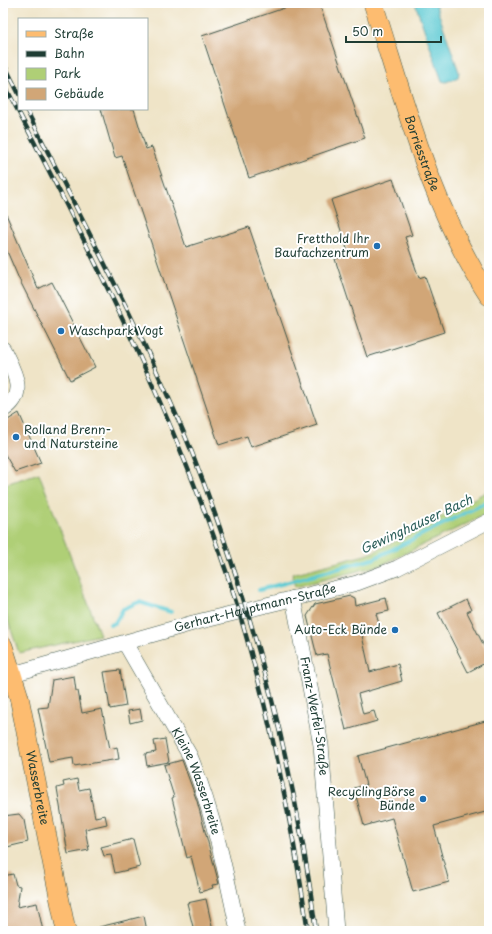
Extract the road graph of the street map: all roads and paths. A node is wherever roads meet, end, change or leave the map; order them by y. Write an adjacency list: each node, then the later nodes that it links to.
1 (373, 3): 2 (main road, Borriesstraße)
2 (489, 296)
3 (3, 349): 4 (street)
4 (3, 410)
5 (489, 521): 6 (street, Gerhart-Hauptmann-Straße)
6 (293, 598): 7 (street, Gerhart-Hauptmann-Straße); 12 (street, Franz-Werfel-Straße)
7 (125, 643): 9 (street, Gerhart-Hauptmann-Straße); 11 (street, Kleine Wasserbreite)
8 (3, 646): 9 (main road, Wasserbreite)
9 (13, 674): 10 (main road, Wasserbreite)
10 (66, 931)
11 (238, 931)
12 (336, 931)

